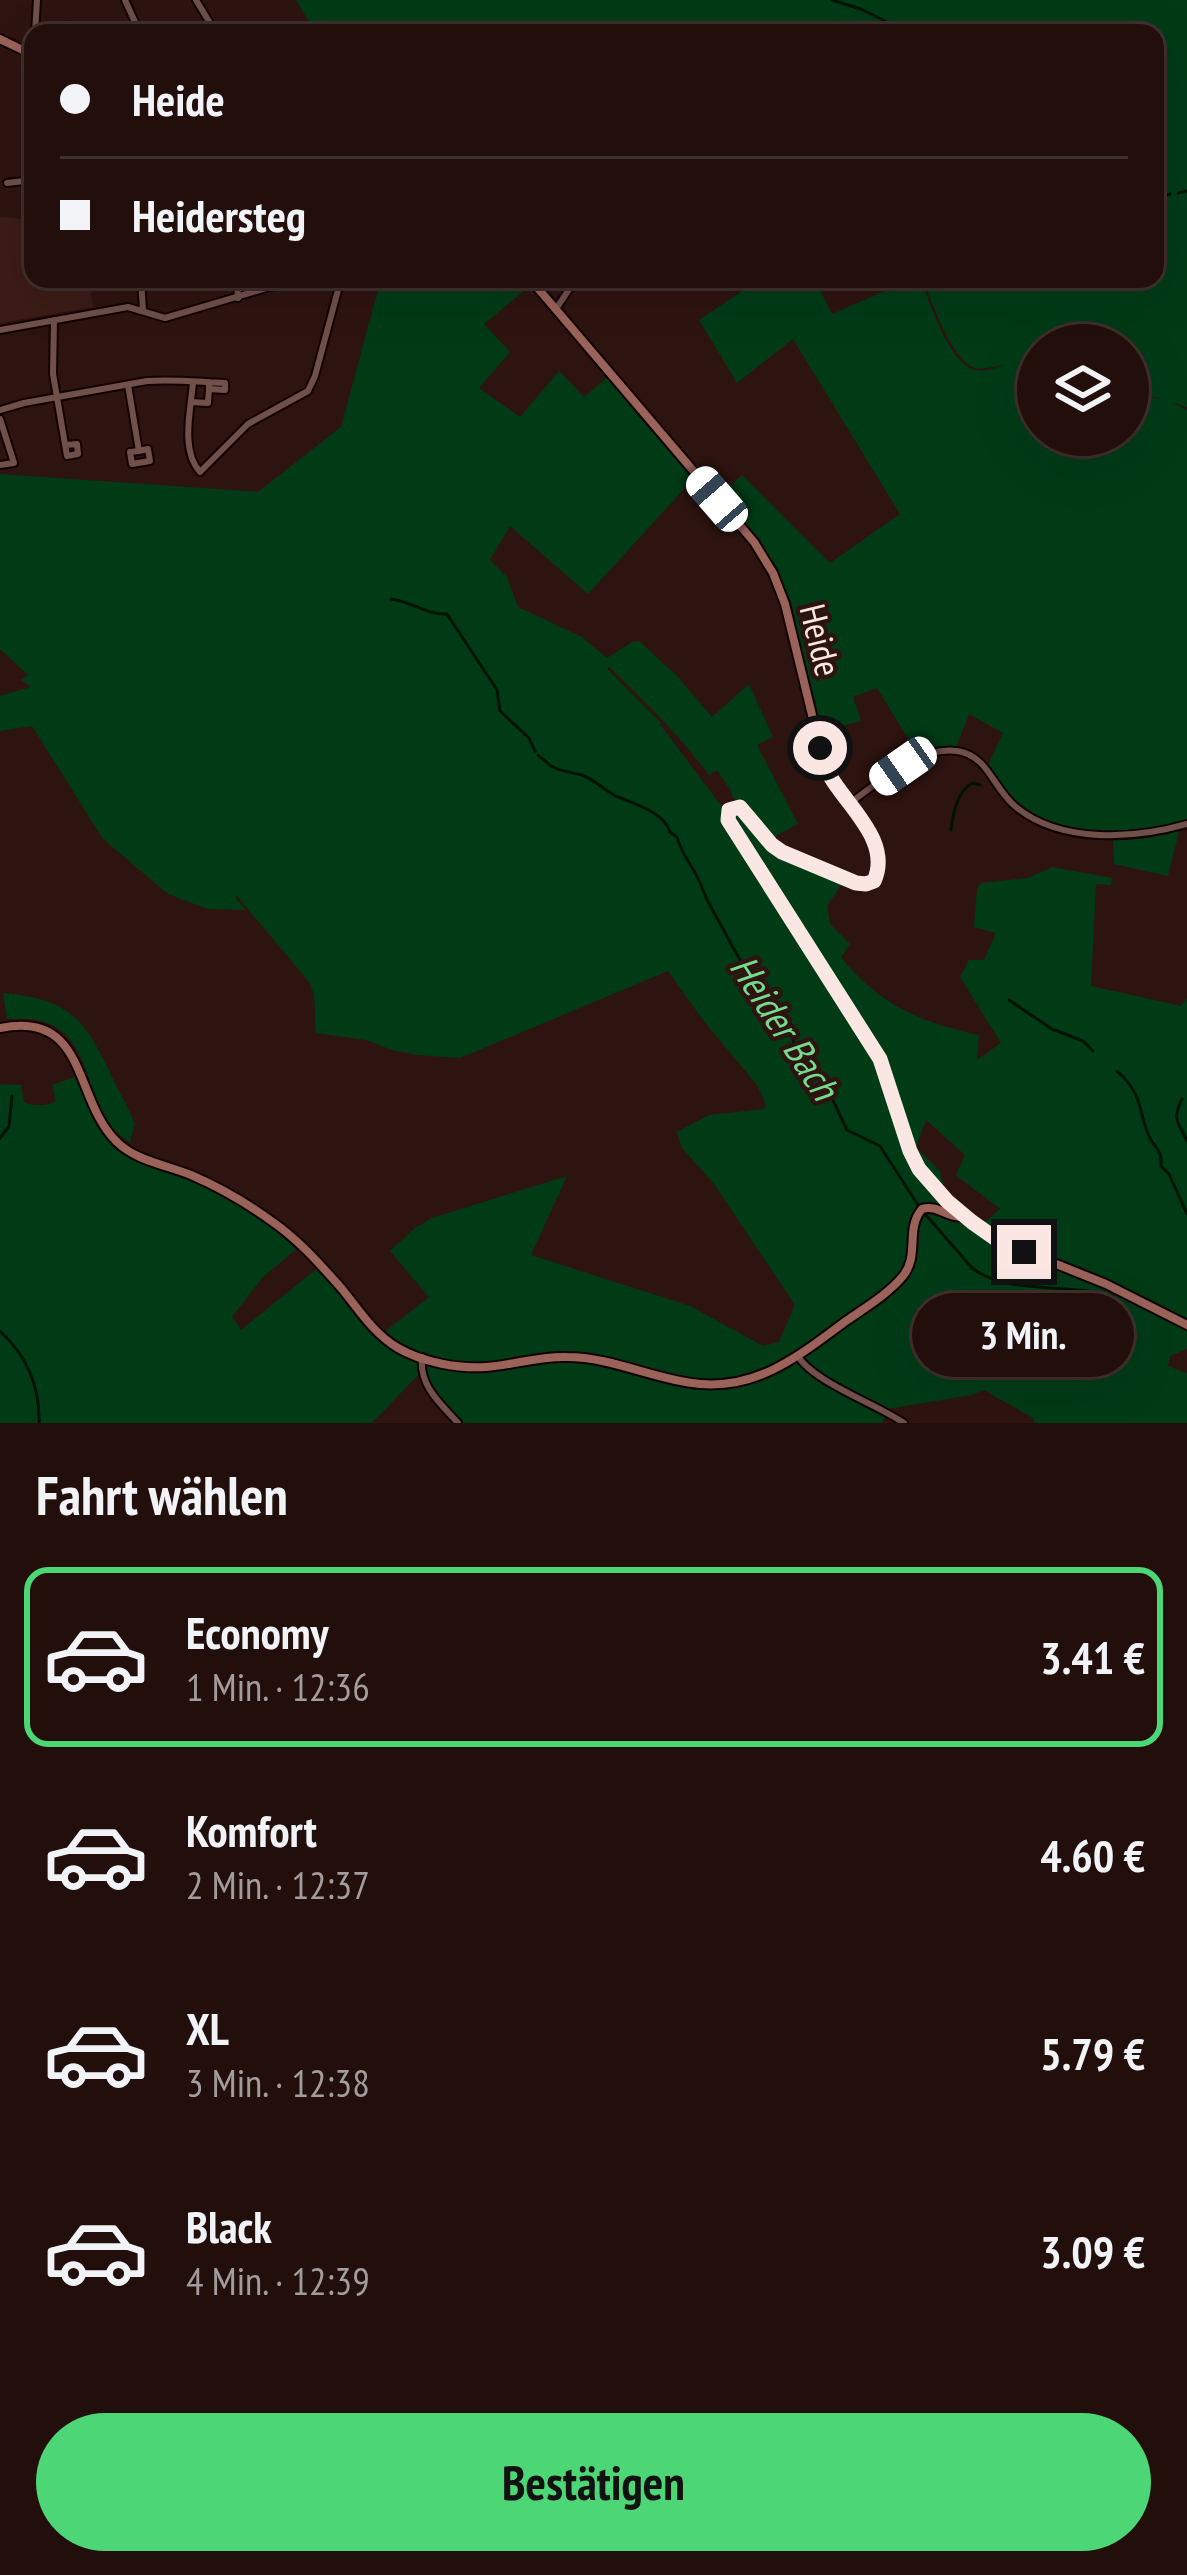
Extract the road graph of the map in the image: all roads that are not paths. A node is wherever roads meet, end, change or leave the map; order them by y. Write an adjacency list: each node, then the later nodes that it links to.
1 (24, 181): 2 (street)
2 (8, 183)
3 (142, 288): 11 (street)
4 (237, 288): 9 (street)
5 (269, 288): 9 (street)
6 (338, 288): 17 (street)
7 (538, 288): 10 (main road, Heide)
8 (570, 288): 10 (street)
9 (238, 298): 11 (street)
10 (556, 309): 24 (main road, Heide)
11 (143, 310): 12 (street)
12 (54, 320): 13 (street); 16 (street)
13 (0, 330)
14 (193, 382): 15 (street); 17 (street); 17 (street)
15 (128, 385): 16 (street); 20 (street)
16 (57, 397): 18 (street); 19 (street)
17 (191, 402)
18 (0, 415): 21 (street)
19 (66, 445)
20 (139, 451)
21 (10, 452): 22 (street); 23 (street)
22 (0, 454)
23 (0, 465)
24 (850, 802): 25 (street); 27 (main road, Heide)
25 (1187, 824)
26 (0, 1028): 30 (main road)
27 (964, 1216): 28 (main road); 29 (main road)
28 (1187, 1325)
29 (798, 1356): 30 (main road); 32 (street)
30 (422, 1357): 31 (street)
31 (458, 1423)
32 (904, 1423)

